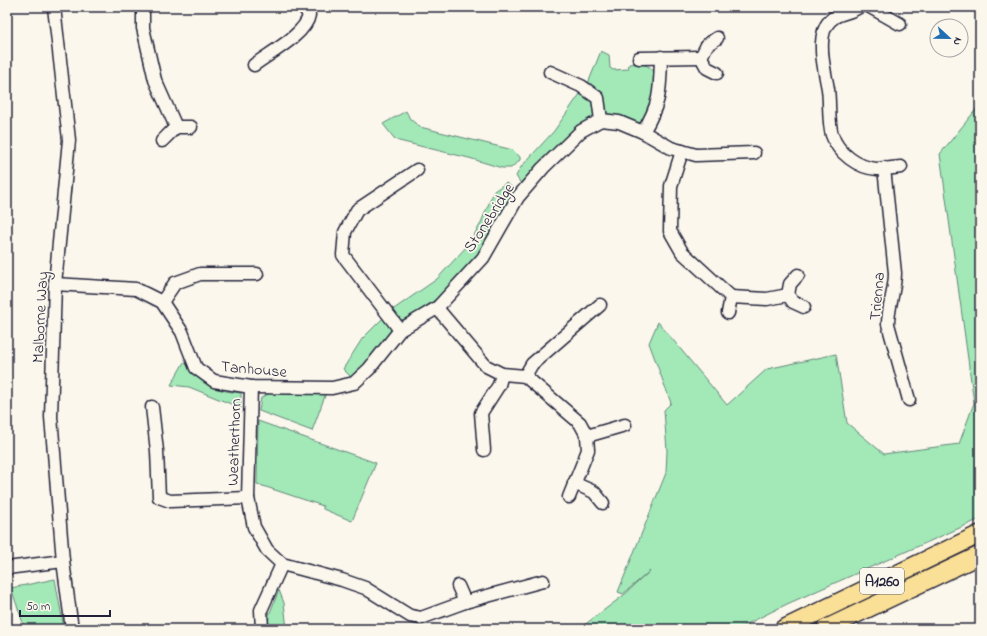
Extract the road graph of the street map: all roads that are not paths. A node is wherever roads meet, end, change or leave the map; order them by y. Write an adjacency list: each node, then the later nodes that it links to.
1 (54, 7): 26 (street, Malborne Way)
2 (143, 7): 15 (street)
3 (304, 7): 11 (street)
4 (859, 7): 22 (street)
5 (870, 7): 6 (street)
6 (900, 24)
7 (716, 38): 9 (street)
8 (661, 57): 9 (street); 10 (street); 17 (street)
9 (701, 57): 13 (street)
10 (639, 58)
11 (254, 64)
12 (550, 72): 14 (street)
13 (717, 73)
14 (601, 120): 17 (street); 32 (street, Stonebridge)
15 (176, 127): 16 (street); 18 (street)
16 (191, 128)
17 (643, 132): 19 (street)
18 (162, 141)
19 (682, 151): 20 (street); 28 (street)
20 (754, 153)
21 (901, 167): 22 (street)
22 (884, 168): 39 (street, Trienna)
23 (417, 170): 34 (street)
24 (257, 274): 29 (street)
25 (798, 275): 27 (street)
26 (55, 284): 29 (street, Tanhouse); 50 (street, Malborne Way)
27 (788, 295): 28 (street); 31 (street)
28 (731, 297): 33 (street)
29 (162, 302): 38 (street, Tanhouse)
30 (600, 305): 36 (street)
31 (804, 307)
32 (437, 308): 34 (street, Stonebridge); 35 (street)
33 (728, 314)
34 (400, 330): 37 (street, Stonebridge)
35 (502, 374): 36 (street); 43 (street)
36 (525, 376): 42 (street)
37 (354, 383): 38 (street, Tanhouse)
38 (251, 387): 46 (street, Weatherthorn)
39 (909, 400)
40 (152, 407): 46 (street, Weatherthorn)
41 (626, 425): 42 (street)
42 (587, 436): 44 (street)
43 (484, 450)
44 (574, 483): 45 (street); 47 (street)
45 (569, 497)
46 (248, 498): 51 (street, Weatherthorn)
47 (603, 503)
48 (980, 534): 58 (highway, A1260)
49 (980, 555): 59 (highway, A1260)
50 (63, 562): 52 (street); 56 (street, Malborne Way)
51 (282, 564): 55 (street, Weatherthorn); 57 (street)
52 (7, 568)
53 (543, 582): 55 (street, Weatherthorn)
54 (458, 586): 55 (street)
55 (464, 602)
56 (72, 629)
57 (262, 629)
58 (783, 629)
59 (825, 629)

